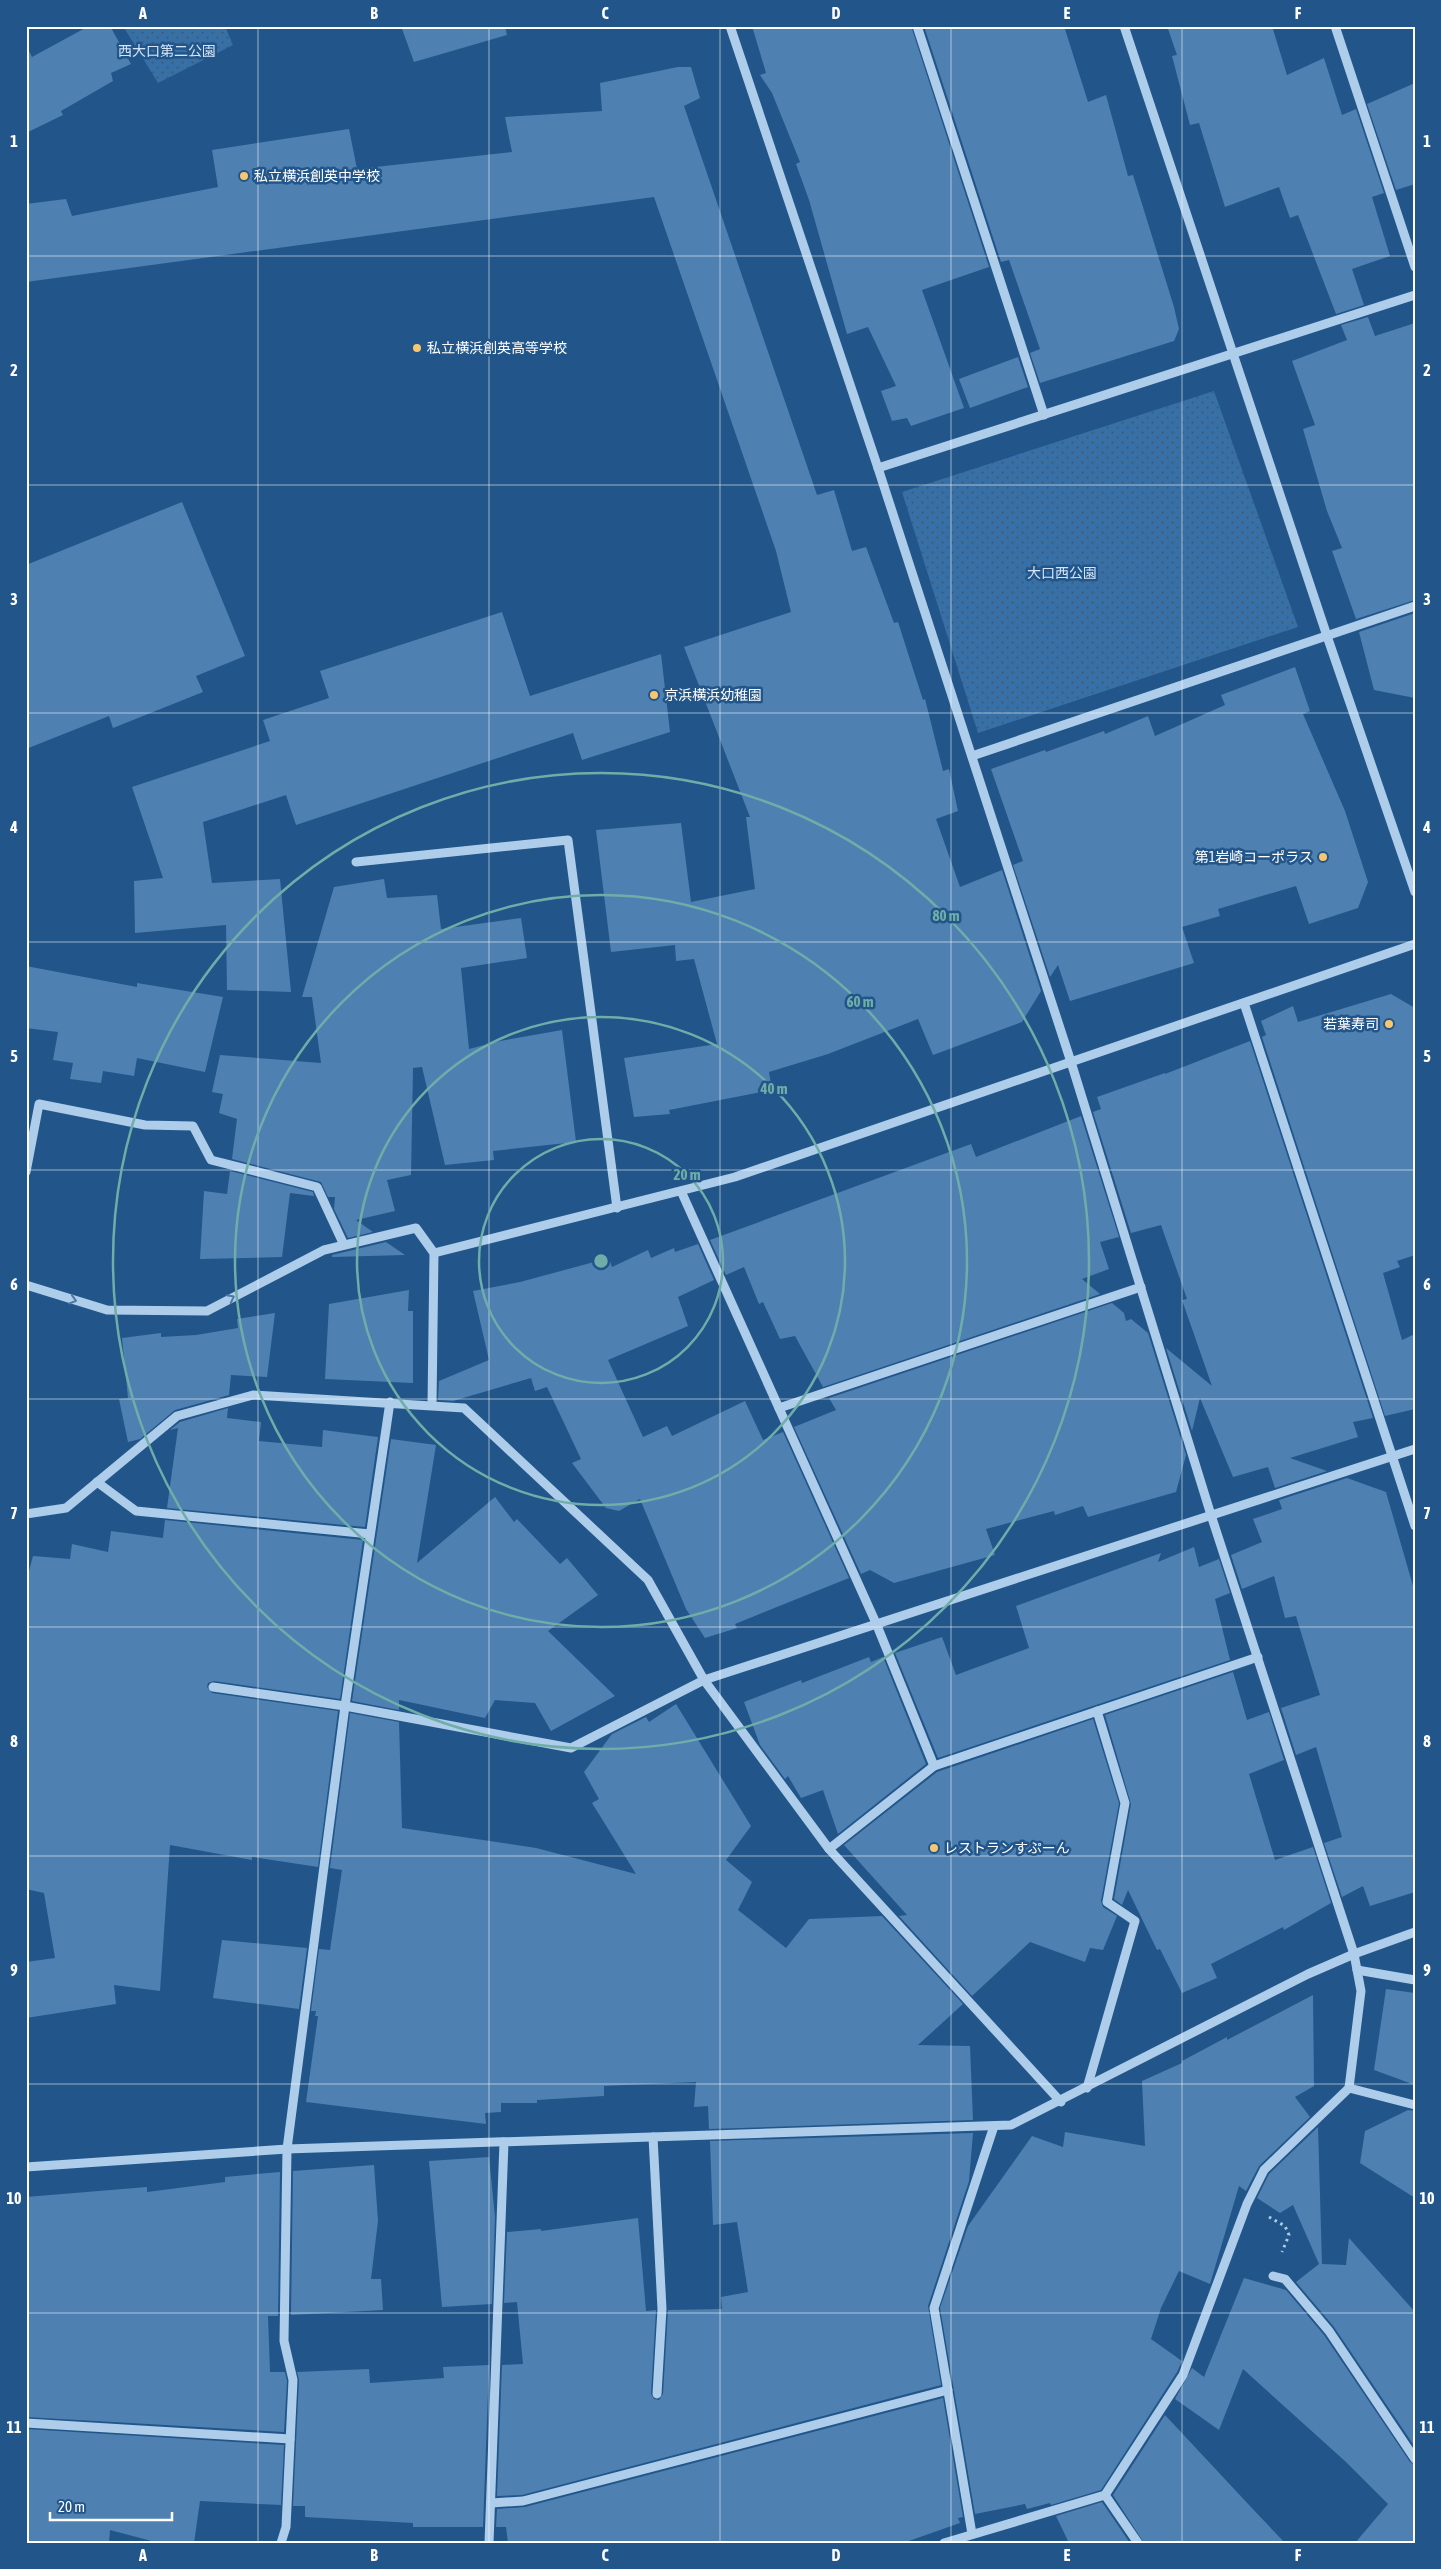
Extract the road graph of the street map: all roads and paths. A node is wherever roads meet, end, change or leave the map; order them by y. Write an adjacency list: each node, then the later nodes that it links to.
1 (730, 26): 9 (street)
2 (917, 26): 8 (street)
3 (1124, 26): 7 (street)
4 (1335, 26): 5 (street)
5 (1415, 268)
6 (1415, 295): 7 (street)
7 (1233, 354): 8 (street); 11 (street)
8 (1044, 416): 9 (street)
9 (878, 468): 12 (street)
10 (1415, 606): 11 (street)
11 (1327, 636): 12 (street); 14 (street)
12 (972, 756): 17 (street)
13 (356, 862): 20 (street)
14 (1415, 892)
15 (1415, 944): 16 (street)
16 (1244, 1002): 17 (street); 29 (street)
17 (1071, 1062): 19 (street); 24 (street)
18 (26, 1172): 21 (street)
19 (681, 1191): 20 (street); 27 (street)
20 (617, 1208): 22 (street)
21 (344, 1246): 22 (street); 23 (street, one-way to 21)
22 (434, 1253): 26 (street)
23 (26, 1285)
24 (1141, 1287): 27 (street); 31 (street)
25 (390, 1402): 26 (street); 30 (street); 34 (street)
26 (432, 1405): 37 (street)
27 (779, 1408): 35 (street)
28 (1415, 1450): 29 (street)
29 (1392, 1457): 31 (street); 33 (street)
30 (97, 1482): 32 (street); 34 (street)
31 (1211, 1515): 35 (street); 36 (street)
32 (27, 1516)
33 (1415, 1526)
34 (370, 1534): 39 (street)
35 (876, 1624): 37 (street); 41 (street)
36 (1258, 1657): 40 (street); 44 (street)
37 (704, 1680): 39 (street); 42 (street)
38 (213, 1687): 39 (street)
39 (345, 1706): 54 (street)
40 (1097, 1711): 41 (street); 47 (street)
41 (934, 1766): 42 (street)
42 (829, 1849): 49 (street)
43 (1415, 1932): 44 (street)
44 (1354, 1954): 45 (street); 47 (street)
45 (1357, 1970): 46 (street); 48 (street)
46 (1415, 1980)
47 (1087, 2088): 49 (street)
48 (1349, 2088): 50 (street); 56 (street)
49 (1061, 2102): 51 (street)
50 (1415, 2105)
51 (994, 2126): 52 (street); 58 (street)
52 (653, 2137): 53 (street); 59 (street)
53 (504, 2142): 54 (street); 64 (street)
54 (287, 2149): 55 (street); 61 (street)
55 (26, 2167)
56 (1248, 2204): 57 (path); 63 (street)
57 (1273, 2276): 62 (street)
58 (948, 2390): 64 (street); 65 (street)
59 (657, 2394)
60 (26, 2423): 61 (street)
61 (290, 2439): 66 (street)
62 (1415, 2459)
63 (1105, 2494): 65 (street); 69 (street)
64 (490, 2503): 67 (street)
65 (972, 2534): 68 (street)
66 (281, 2543)
67 (489, 2543)
68 (944, 2543)
69 (1138, 2543)

